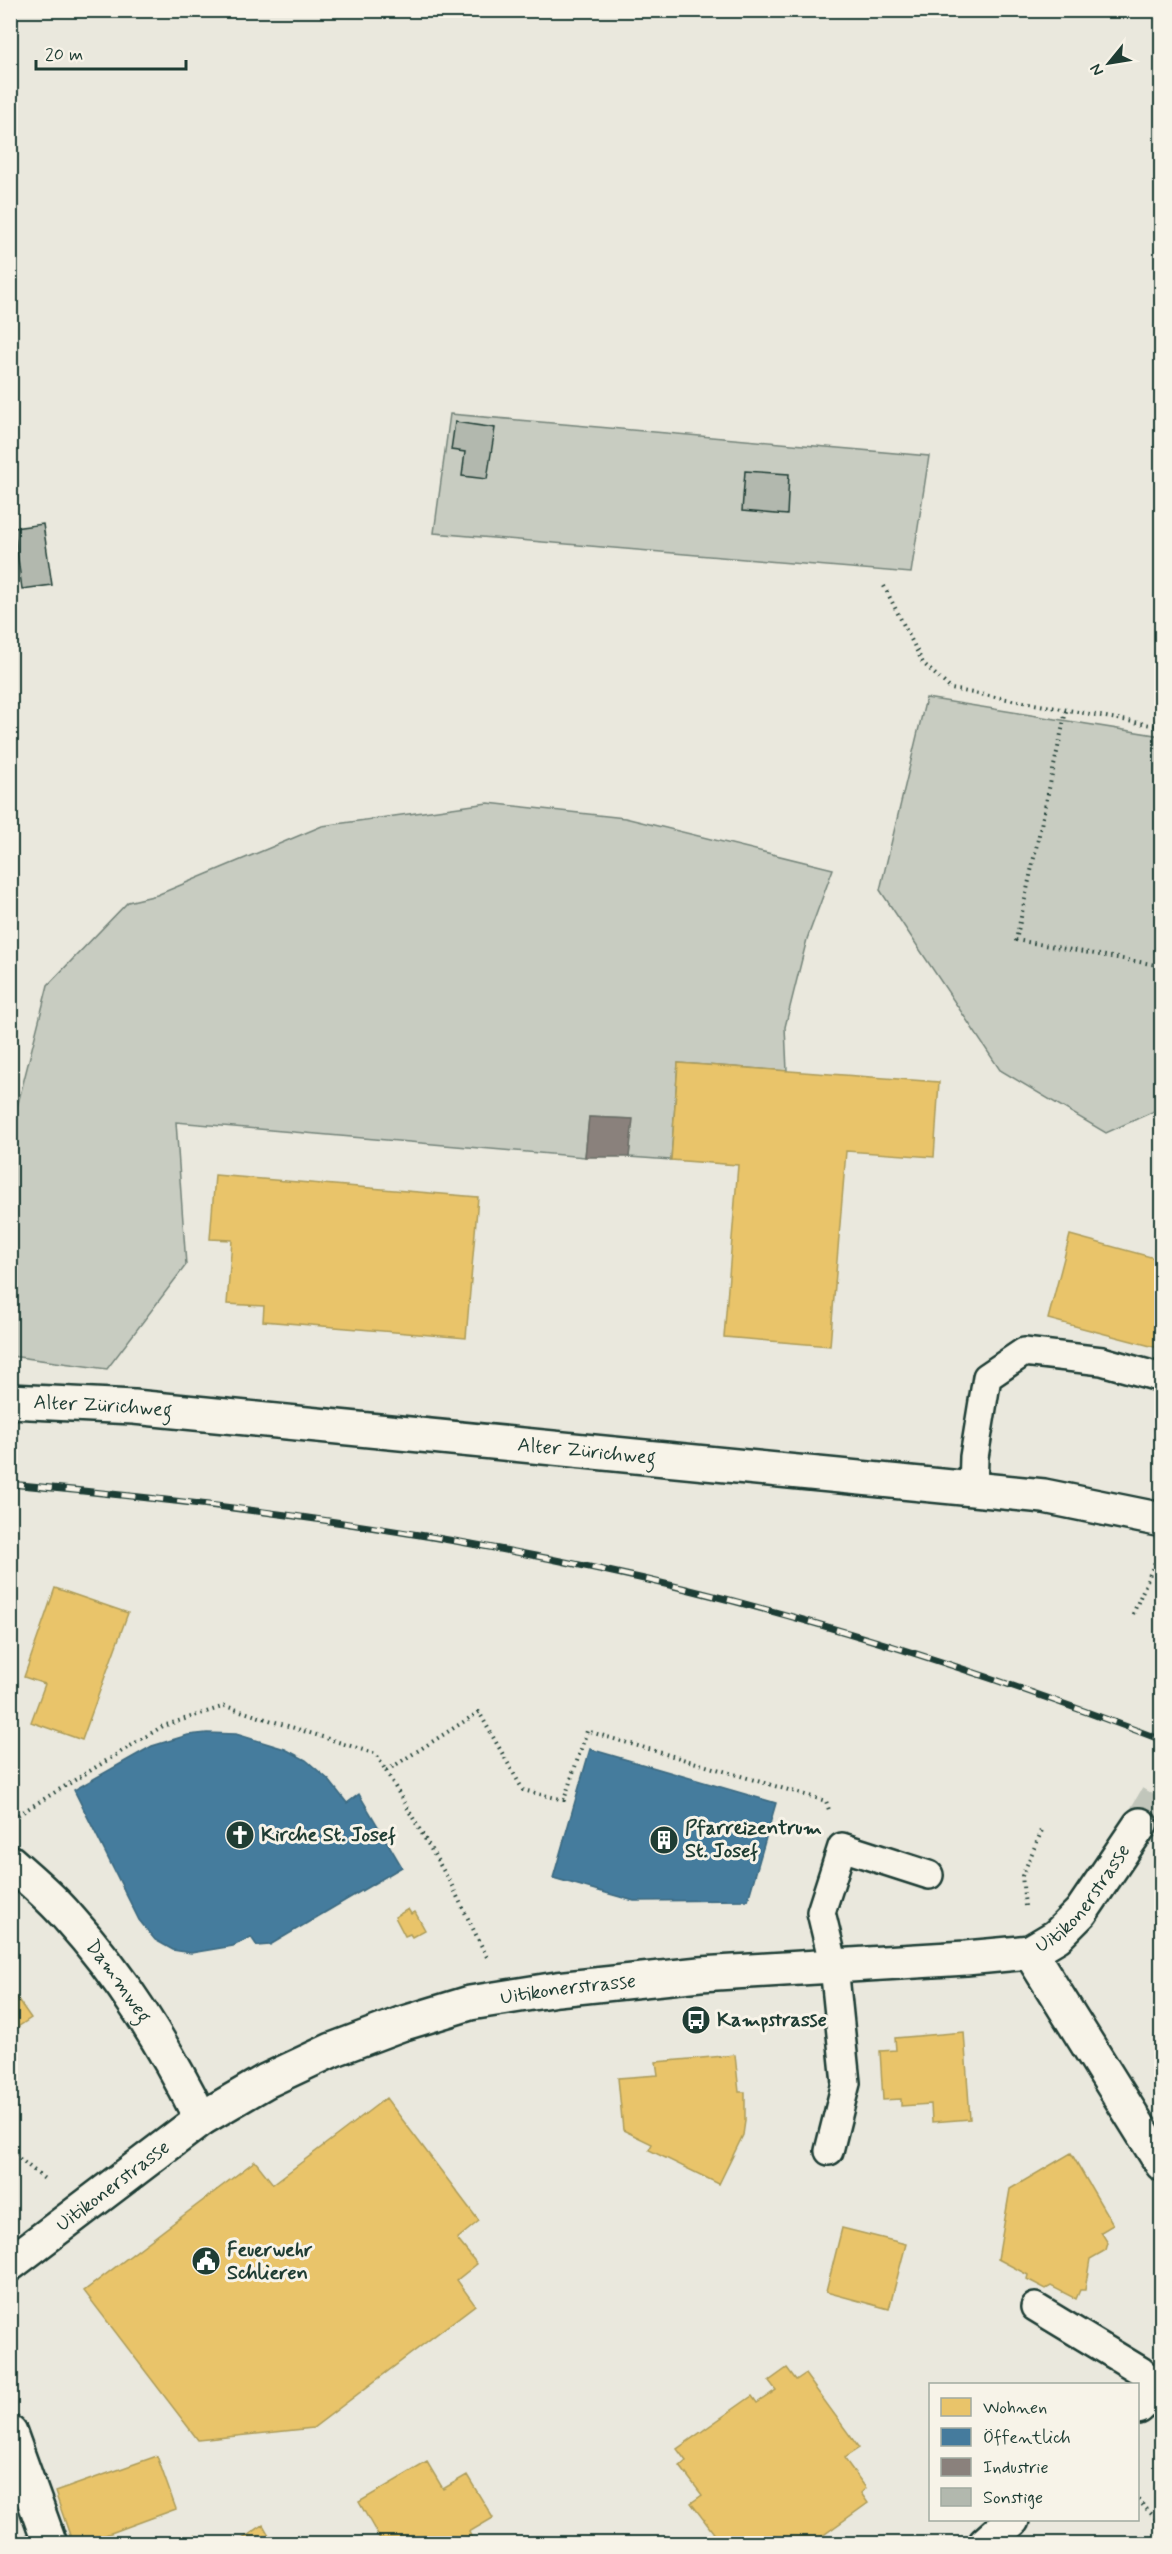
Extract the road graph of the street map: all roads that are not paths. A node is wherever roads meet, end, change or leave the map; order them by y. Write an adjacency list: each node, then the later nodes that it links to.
1 (1161, 1378): 3 (lane)
2 (10, 1401): 3 (street, Alter Zürichweg)
3 (973, 1489): 4 (street, Alter Zürichweg)
4 (1161, 1520)
5 (1140, 1825): 8 (street, Uitikonerstrasse)
6 (10, 1862): 10 (street, Dammweg)
7 (929, 1875): 9 (lane)
8 (1030, 1952): 9 (street, Uitikonerstrasse); 12 (street)
9 (834, 1966): 10 (street, Uitikonerstrasse); 11 (lane)
10 (201, 2119): 13 (street, Uitikonerstrasse)
11 (829, 2151)
12 (1161, 2164)
13 (10, 2264)
14 (1035, 2307): 15 (lane)
15 (1152, 2393)
16 (10, 2433): 18 (street)
17 (1011, 2521): 19 (street)
18 (50, 2544)
19 (985, 2544)

